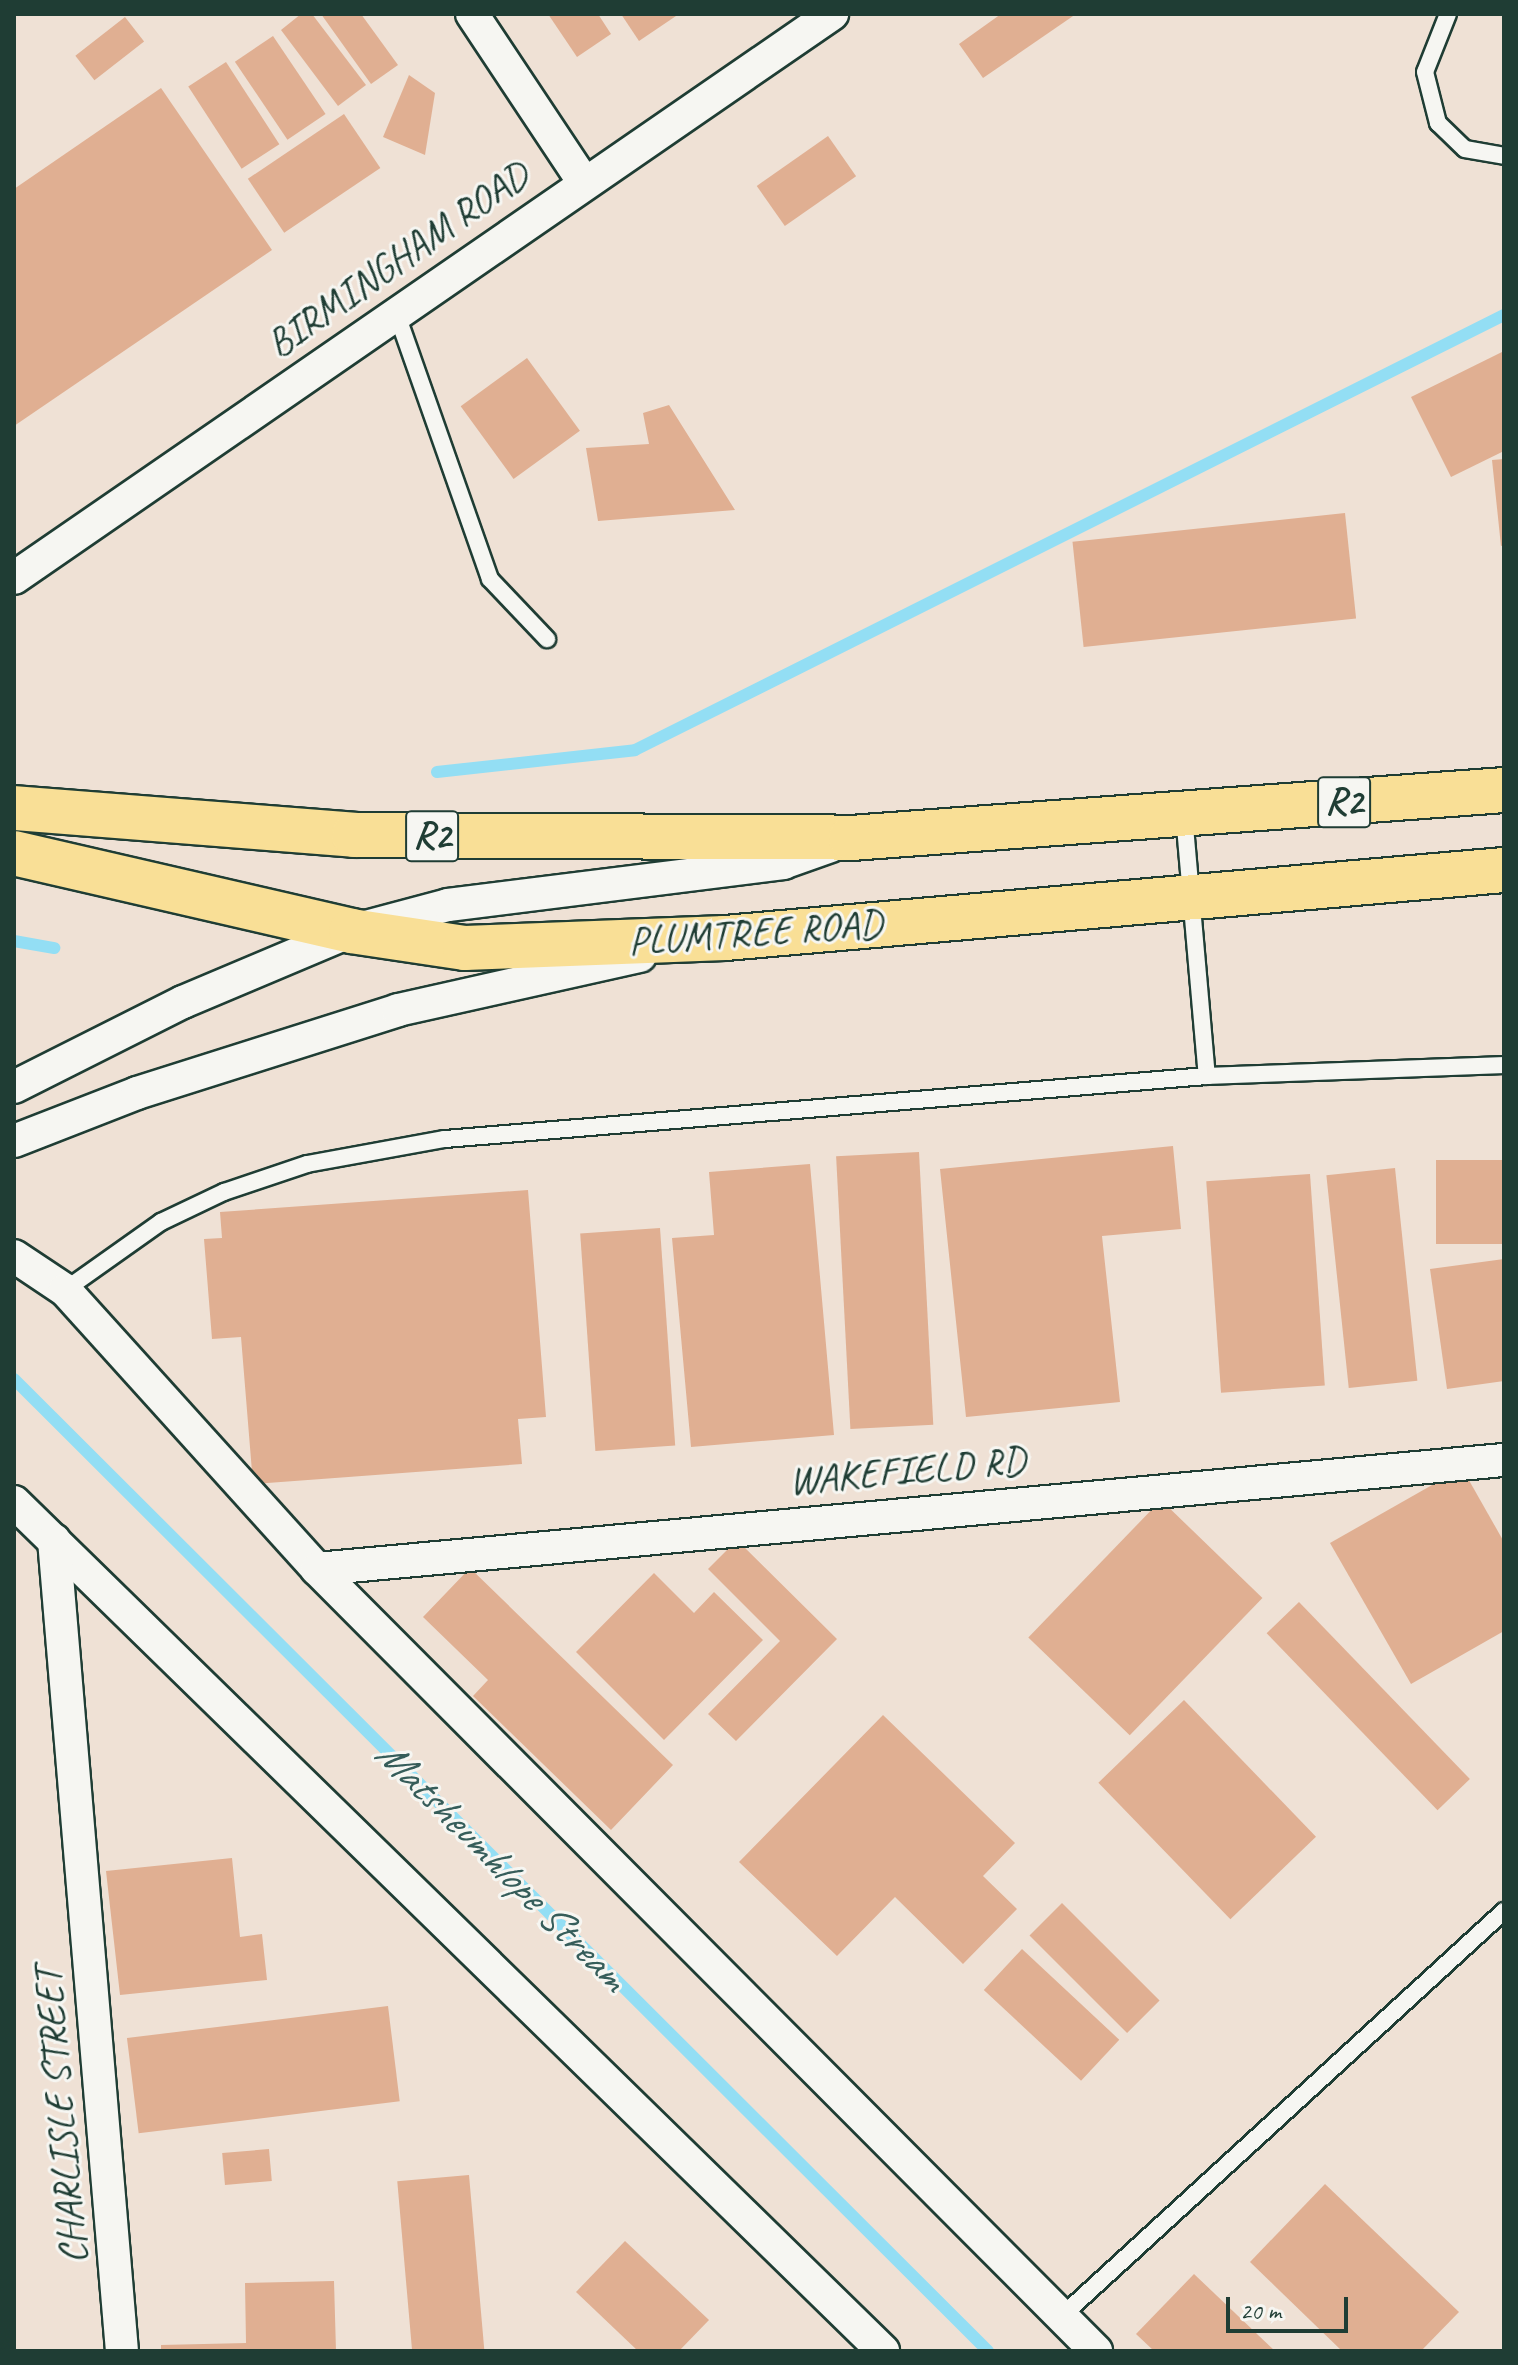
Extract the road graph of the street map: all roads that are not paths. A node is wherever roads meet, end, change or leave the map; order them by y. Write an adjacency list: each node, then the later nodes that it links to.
1 (472, 14): 5 (street)
2 (832, 14): 5 (street, BIRMINGHAM ROAD)
3 (1448, 14): 4 (lane)
4 (1504, 156)
5 (583, 181): 6 (street, BIRMINGHAM ROAD)
6 (396, 312): 7 (street, BIRMINGHAM ROAD); 8 (lane)
7 (14, 578)
8 (547, 639)
9 (1504, 790): 11 (highway, R2)
10 (14, 808): 12 (highway, R2)
11 (1184, 815): 12 (highway, R2); 15 (lane)
12 (851, 838): 16 (street)
13 (14, 853): 16 (highway, PLUMTREE ROAD / R2)
14 (1499, 872): 15 (highway, PLUMTREE ROAD / R2)
15 (1195, 894): 17 (highway, PLUMTREE ROAD / R2); 19 (lane)
16 (351, 931): 17 (highway, PLUMTREE ROAD / R2); 20 (street)
17 (725, 938): 21 (street)
18 (1504, 1065): 19 (lane)
19 (1207, 1076): 23 (lane)
20 (14, 1087)
21 (14, 1141)
22 (14, 1256): 23 (street)
23 (65, 1290): 27 (street)
24 (1504, 1460): 27 (street, WAKEFIELD RD)
25 (14, 1502): 26 (street)
26 (54, 1540): 30 (street, CHARLISLE STREET); 31 (street)
27 (317, 1569): 29 (street)
28 (1504, 1911): 29 (lane)
29 (1063, 2315): 32 (street)
30 (122, 2351)
31 (883, 2351)
32 (1096, 2351)

